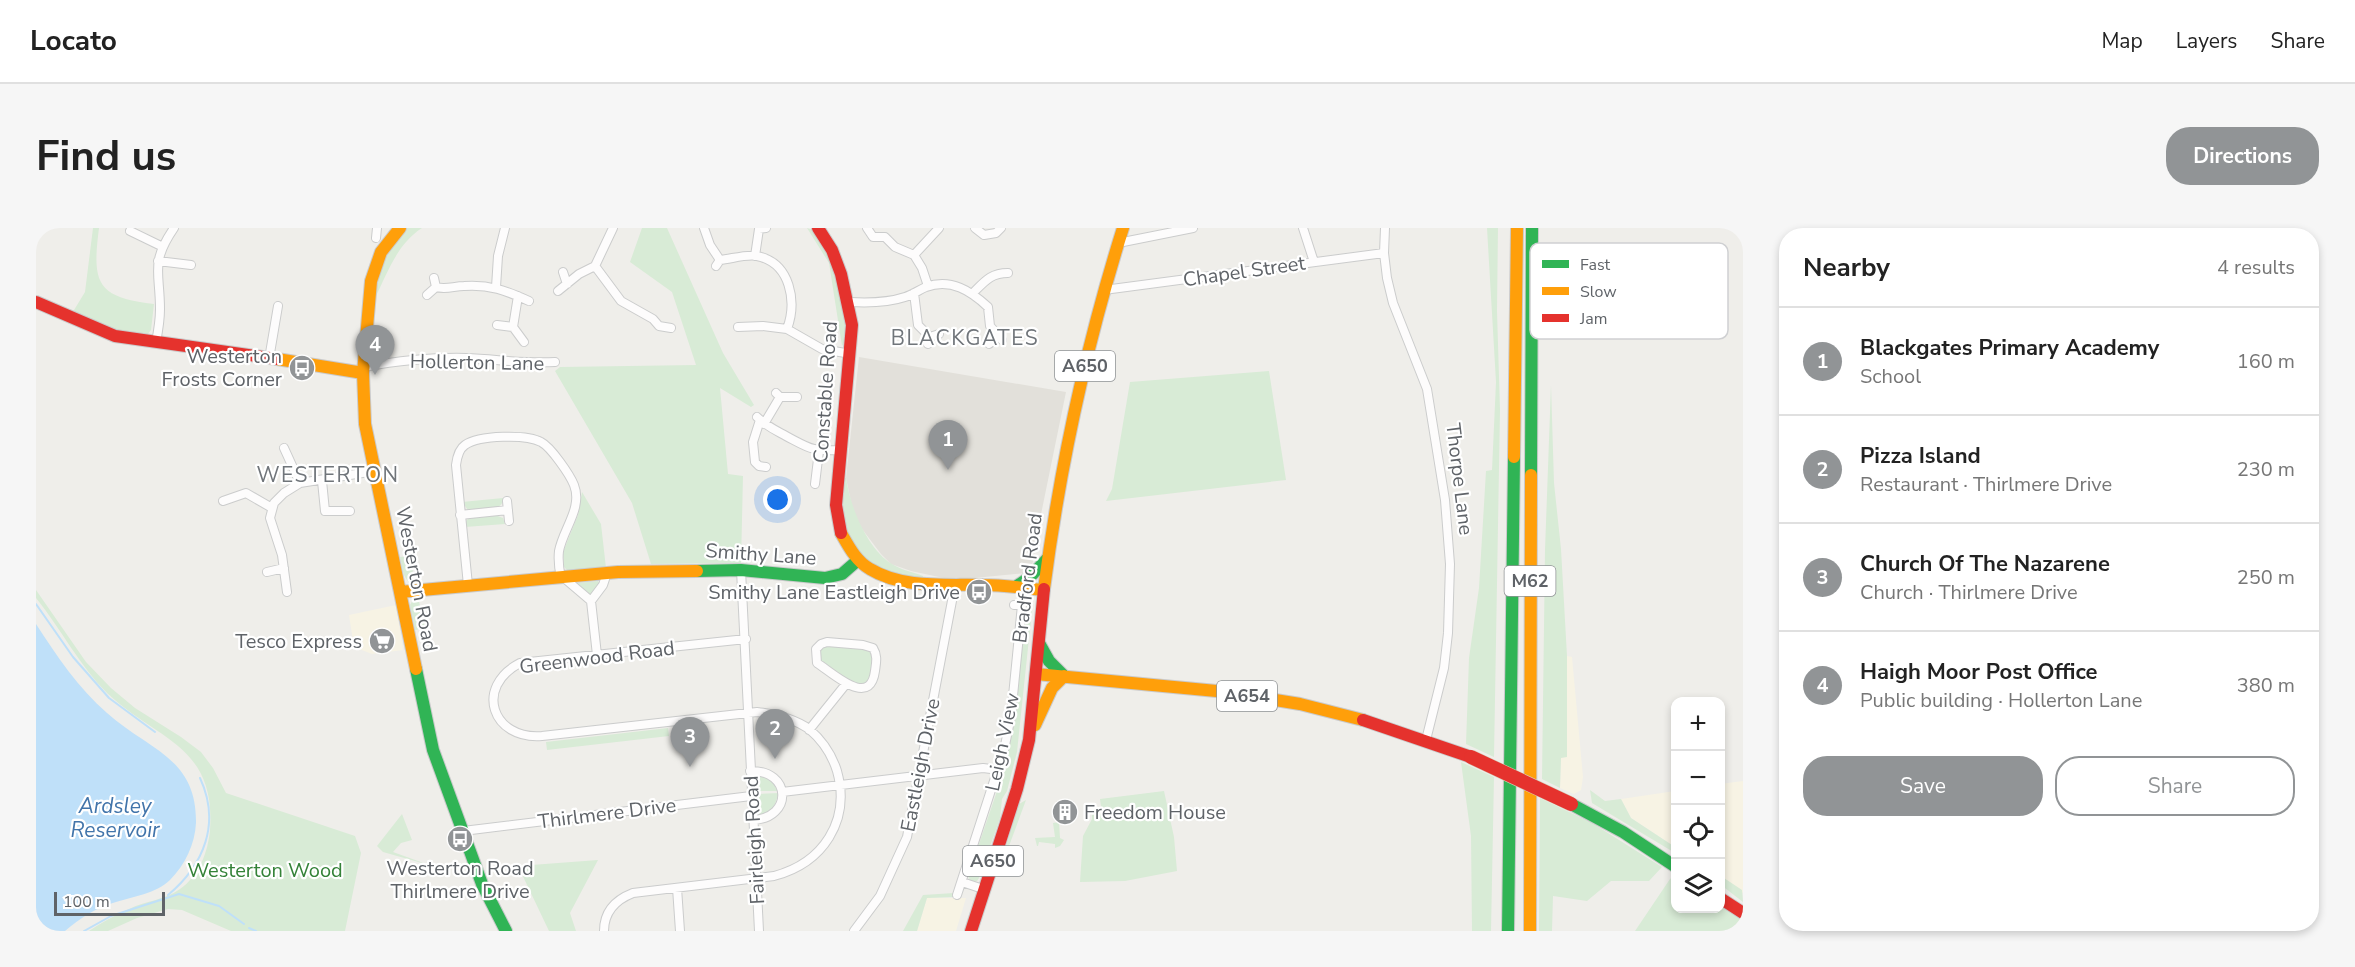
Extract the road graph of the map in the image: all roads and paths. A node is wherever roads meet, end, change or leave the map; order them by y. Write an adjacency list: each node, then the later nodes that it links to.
1 (174, 228): 19 (street)
2 (400, 228): 57 (main road, Westerton Road)
3 (505, 228): 32 (street)
4 (613, 228): 26 (street)
5 (704, 228): 22 (street)
6 (766, 228): 22 (street)
7 (818, 228): 42 (main road, Constable Road)
8 (867, 228): 21 (street)
9 (939, 228): 21 (street)
10 (975, 228): 11 (street)
11 (1001, 228)
12 (1122, 228): 18 (main road, Bradford Road / A650)
13 (1193, 228): 18 (street)
14 (1303, 228): 24 (street)
15 (1385, 228): 20 (street, Thorpe Lane)
16 (1517, 228): 120 (main road, M62)
17 (130, 231): 19 (street)
18 (1118, 243): 34 (main road, Bradford Road / A650)
19 (161, 246): 23 (street)
20 (1384, 254): 24 (street, Chapel Street); 97 (street, Thorpe Lane)
21 (914, 255): 31 (street)
22 (756, 256): 48 (street)
23 (159, 261): 25 (street); 51 (street)
24 (1314, 262): 34 (street, Chapel Street)
25 (191, 265)
26 (595, 266): 30 (street); 47 (street)
27 (563, 272): 30 (street)
28 (1008, 273): 37 (street)
29 (434, 278): 33 (street)
30 (567, 284): 35 (street)
31 (928, 286): 36 (street); 37 (street)
32 (496, 287): 33 (street); 39 (street)
33 (436, 288): 38 (street)
34 (1104, 290): 74 (main road, Bradford Road / A650)
35 (558, 291)
36 (914, 292): 42 (street); 49 (street)
37 (973, 293): 53 (street)
38 (427, 295)
39 (518, 296): 40 (street); 45 (street)
40 (529, 301)
41 (36, 302): 51 (main road)
42 (850, 302): 54 (main road, Constable Road)
43 (278, 306): 55 (street)
44 (497, 325): 45 (street)
45 (513, 327): 52 (street)
46 (738, 327): 48 (street)
47 (671, 328)
48 (787, 329): 54 (street)
49 (932, 338)
50 (1532, 339): 121 (main road, M62)
51 (156, 342): 55 (main road)
52 (524, 342)
53 (989, 344)
54 (851, 354): 61 (main road, Constable Road)
55 (269, 358): 57 (main road)
56 (555, 362): 57 (street, Hollerton Lane)
57 (363, 370): 64 (main road, Westerton Road)
58 (797, 398): 59 (street)
59 (760, 420): 62 (street); 63 (street)
60 (284, 448): 66 (street)
61 (841, 450): 62 (street); 73 (main road, Constable Road)
62 (819, 451): 67 (street)
63 (766, 467)
64 (375, 471): 65 (street); 85 (main road, Westerton Road)
65 (322, 481): 66 (street); 70 (street)
66 (300, 483): 69 (street)
67 (815, 484)
68 (223, 501): 69 (street)
69 (272, 508): 75 (street)
70 (350, 511)
71 (460, 515): 72 (street); 79 (street); 80 (street)
72 (509, 521)
73 (858, 560): 76 (main road, Smithy Lane); 81 (main road)
74 (1047, 560): 82 (main road); 83 (main road, Bradford Road / A650)
75 (284, 568): 77 (street); 84 (street)
76 (741, 570): 78 (main road, Smithy Lane); 88 (street, Fairleigh Road)
77 (267, 572)
78 (608, 573): 79 (main road, Smithy Lane); 86 (street)
79 (562, 578): 80 (main road, Smithy Lane); 86 (street)
80 (468, 585): 85 (main road, Smithy Lane)
81 (955, 585): 82 (main road); 100 (street, Eastleigh Drive)
82 (1017, 586): 83 (main road)
83 (1043, 590): 89 (main road, Bradford Road / A650)
84 (287, 592)
85 (400, 592): 105 (main road, Westerton Road)
86 (591, 602): 90 (street)
87 (1014, 605): 98 (street, Leigh View)
88 (746, 639): 90 (street, Greenwood Road); 94 (street, Fairleigh Road)
89 (1039, 643): 91 (main road, Bradford Road / A650); 92 (main road)
90 (597, 655): 94 (street, Greenwood Road)
91 (1036, 674): 92 (main road, A654); 96 (main road, Bradford Road / A650)
92 (1064, 676): 96 (main road); 97 (main road, A654)
93 (846, 684): 93 (street); 95 (street)
94 (748, 713): 95 (street); 99 (street, Fairleigh Road)
95 (809, 730): 101 (street)
96 (1030, 737): 110 (main road, Bradford Road / A650)
97 (1426, 740): 106 (main road, A654, bridge)
98 (999, 770): 100 (street); 108 (street, Leigh View)
99 (750, 771): 102 (street); 103 (street, Fairleigh Road)
100 (918, 777): 101 (street); 118 (street, Eastleigh Drive)
101 (841, 786): 102 (street); 107 (street)
102 (782, 792): 104 (street)
103 (751, 796): 104 (street, Fairleigh Road); 105 (street, Thirlmere Drive)
104 (753, 820): 107 (street, Fairleigh Road)
105 (463, 831): 114 (main road, Westerton Road)
106 (1671, 864)
107 (757, 878): 109 (street); 117 (street, Fairleigh Road)
108 (962, 882): 110 (street); 111 (street, Leigh View)
109 (677, 888): 115 (street); 116 (street)
110 (983, 889): 119 (main road, Bradford Road / A650)
111 (957, 895)
112 (1725, 901): 113 (main road)
113 (1743, 913)
114 (506, 931)
115 (604, 931)
116 (680, 931)
117 (759, 931)
118 (854, 931)
119 (970, 931)
120 (1508, 931)
121 (1530, 931)

